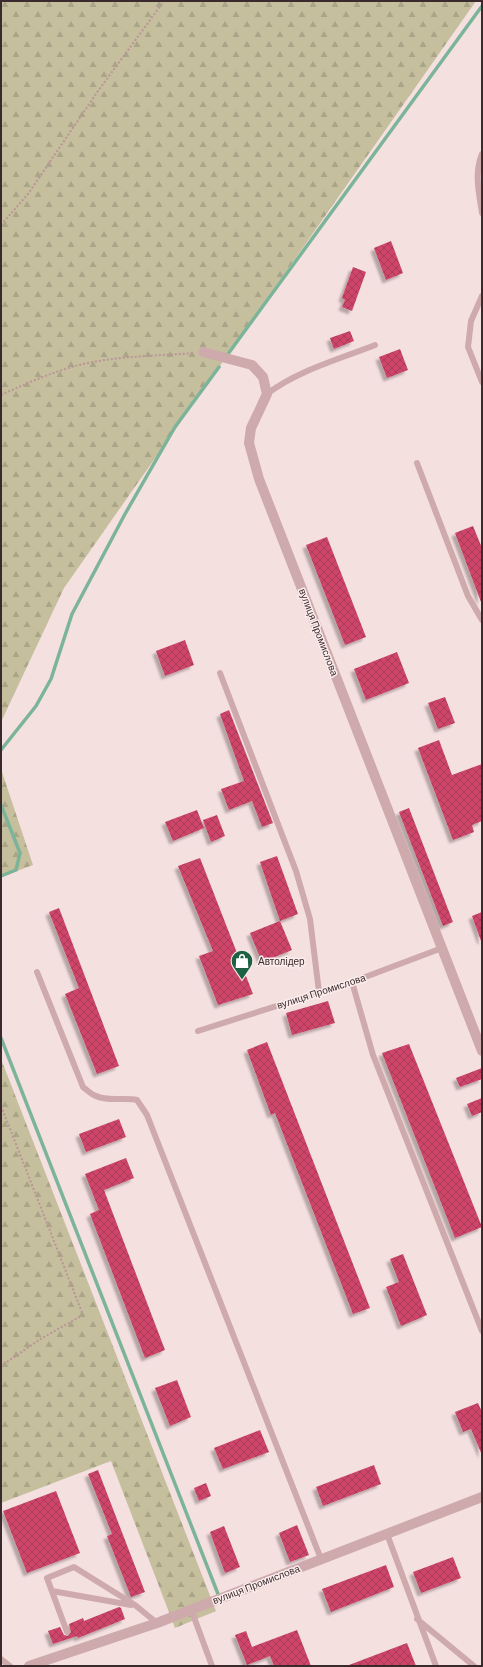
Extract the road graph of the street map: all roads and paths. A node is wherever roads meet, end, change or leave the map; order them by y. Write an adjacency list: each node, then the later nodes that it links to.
1 (164, 1): 4 (path)
2 (482, 154): 3 (lane)
3 (482, 213)
4 (1, 225)
5 (482, 296): 8 (lane)
6 (375, 345): 9 (lane)
7 (203, 352): 9 (street); 10 (path)
8 (482, 382)
9 (267, 394): 14 (street, вулиця Промислова)
10 (1, 395)
11 (417, 463): 12 (lane)
12 (482, 620)
13 (220, 673): 17 (lane)
14 (442, 948): 16 (lane, вулиця Промислова); 19 (street, вулиця Промислова)
15 (37, 972): 25 (lane)
16 (352, 982): 17 (lane, вулиця Промислова); 21 (lane)
17 (319, 992): 18 (lane, вулиця Промислова)
18 (198, 1031)
19 (482, 1051)
20 (1, 1106): 22 (path)
21 (482, 1331)
22 (1, 1366)
23 (482, 1497): 24 (street, вулиця Промислова)
24 (387, 1534): 25 (street, вулиця Промислова); 29 (lane)
25 (321, 1559): 28 (street, вулиця Промислова)
26 (52, 1591): 27 (lane); 27 (lane); 31 (lane)
27 (135, 1606): 30 (lane)
28 (191, 1609): 30 (street, вулиця Промислова); 35 (lane)
29 (417, 1618): 36 (lane); 37 (lane)
30 (157, 1623): 34 (street, вулиця Промислова)
31 (67, 1632)
32 (1, 1659): 33 (lane)
33 (10, 1666)
34 (29, 1666)
35 (212, 1666)
36 (436, 1666)
37 (474, 1666)

